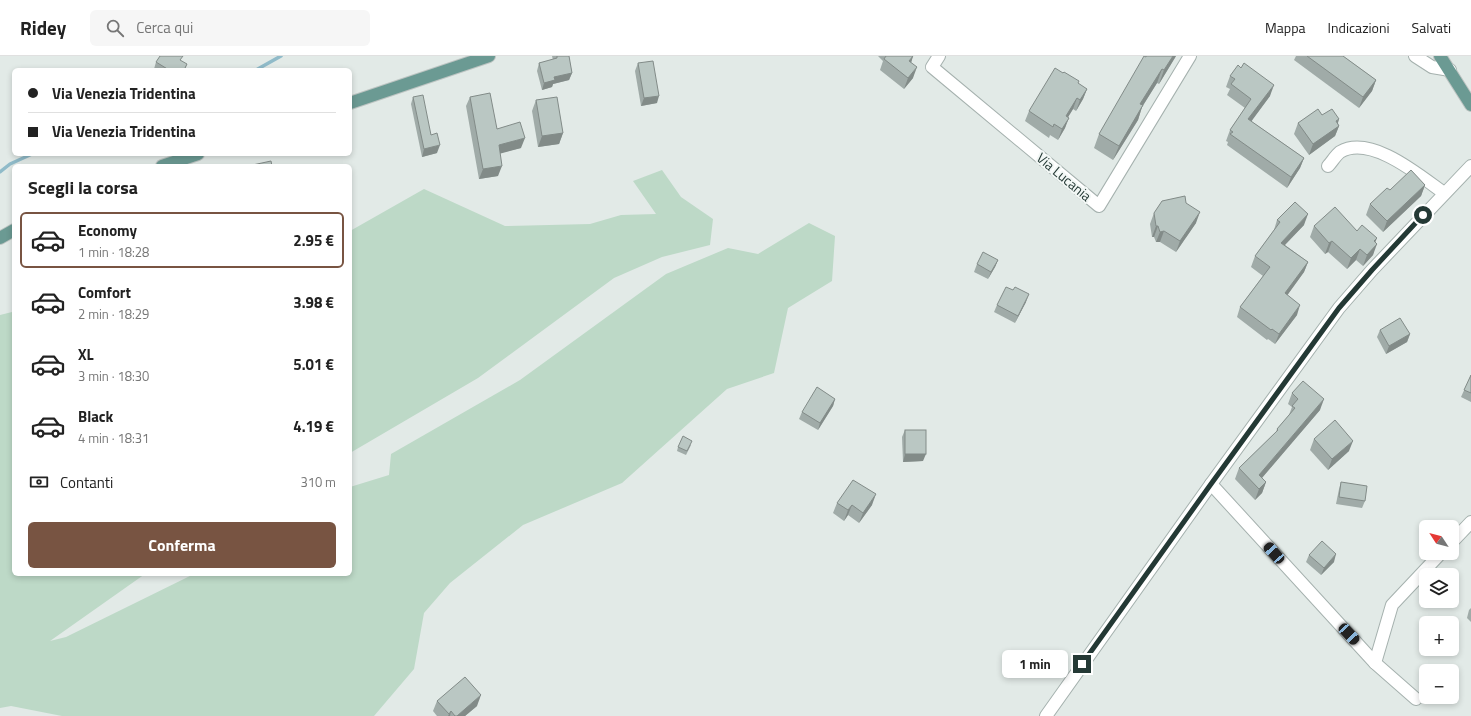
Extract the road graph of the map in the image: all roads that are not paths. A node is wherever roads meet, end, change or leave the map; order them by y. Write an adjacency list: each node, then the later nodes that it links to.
1 (489, 56): 7 (main road)
2 (939, 56): 3 (street, Via Lucania)
3 (1190, 56)
4 (1415, 56): 6 (street)
5 (1440, 56): 6 (main road)
6 (1450, 70): 8 (main road)
7 (352, 102)
8 (1471, 105)
9 (192, 156): 10 (main road)
10 (168, 164)
11 (1328, 166): 13 (street)
12 (1471, 166): 13 (street)
13 (1444, 193): 16 (street)
14 (12, 231): 15 (main road)
15 (0, 238)
16 (1211, 484): 20 (street); 22 (street)
17 (1471, 522): 18 (street)
18 (1459, 535)
19 (1434, 560): 20 (street)
20 (1375, 663): 21 (street)
21 (1416, 699)
22 (1046, 716)

